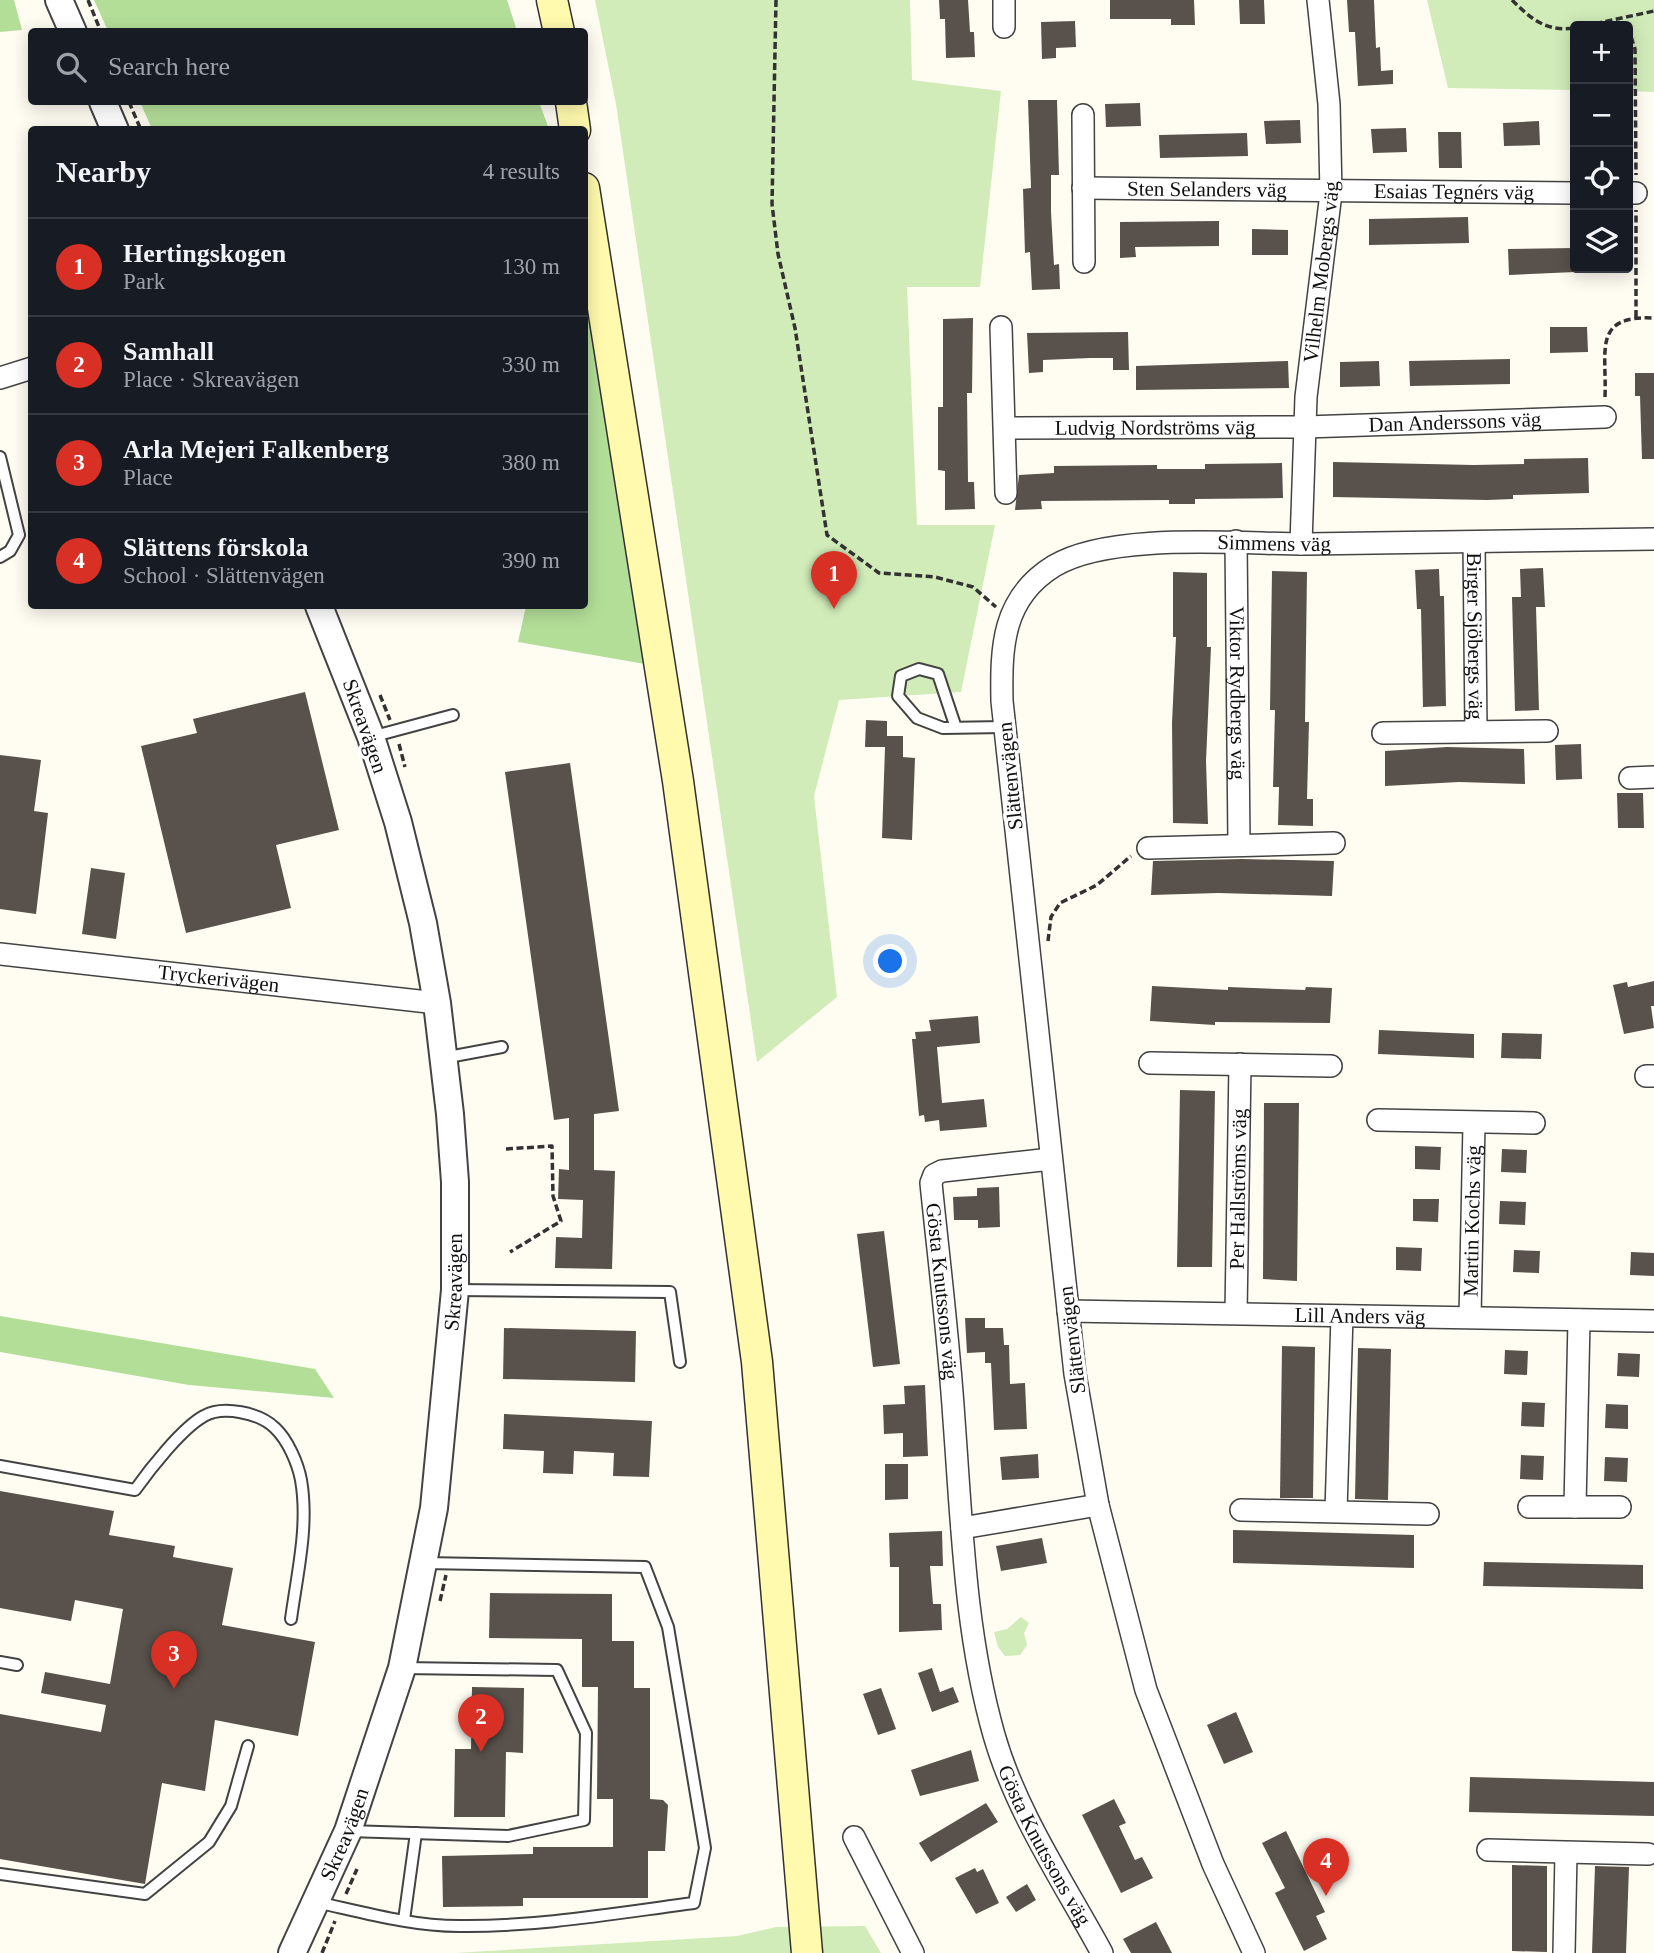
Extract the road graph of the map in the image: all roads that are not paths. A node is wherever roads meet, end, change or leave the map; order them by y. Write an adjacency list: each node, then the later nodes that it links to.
1 (59, 0): 6 (street)
2 (552, 0): 7 (main road)
3 (1004, 0): 5 (street)
4 (1318, 0): 14 (street, Vilhelm Mobergs väg)
5 (1004, 27)
6 (71, 28)
7 (558, 28)
8 (104, 105): 11 (street)
9 (571, 105): 12 (main road)
10 (1083, 115): 13 (street)
11 (113, 126)
12 (574, 126)
13 (1083, 188): 14 (street, Sten Selanders väg); 17 (street)
14 (1331, 193): 15 (street, Esaias Tegnérs väg); 22 (street, Vilhelm Mobergs väg)
15 (1570, 193)
16 (588, 213): 89 (main road)
17 (1084, 262)
18 (1001, 327): 23 (street)
19 (28, 369): 20 (street)
20 (0, 378)
21 (1605, 417): 22 (street, Dan Anderssons väg)
22 (1305, 427): 23 (street, Ludvig Nordströms väg); 29 (street, Vilhelm Mobergs väg)
23 (1005, 428): 25 (street)
24 (0, 457): 30 (lane)
25 (1006, 493)
26 (1654, 539): 28 (street, Simmens väg)
27 (1236, 541): 29 (street, Simmens väg); 32 (street, Simmens väg); 43 (street, Viktor Rydbergs väg)
28 (1474, 542): 29 (street, Simmens väg); 37 (street, Birger Sjöbergs väg)
29 (1301, 544)
30 (0, 557)
31 (320, 609): 39 (street, Skreavägen)
32 (1002, 701): 34 (street, Slättenvägen)
33 (453, 715): 39 (lane)
34 (1004, 727): 35 (lane); 55 (street, Slättenvägen)
35 (956, 728): 35 (lane)
36 (1548, 730): 37 (street, Birger Sjöbergs väg)
37 (1476, 732): 38 (street, Birger Sjöbergs väg)
38 (1383, 733)
39 (383, 734): 46 (street, Skreavägen)
40 (1654, 777): 41 (street)
41 (1630, 778)
42 (1334, 843): 43 (street)
43 (1239, 844): 44 (street)
44 (1148, 848)
45 (0, 954): 46 (street, Tryckerivägen)
46 (437, 1003): 48 (street, Skreavägen)
47 (502, 1047): 48 (lane)
48 (443, 1058): 56 (street, Skreavägen)
49 (1150, 1063): 50 (street)
50 (1240, 1064): 51 (street); 58 (street, Per Hallströms väg)
51 (1331, 1066)
52 (1378, 1120): 53 (street, Martin Kochs väg)
53 (1474, 1124): 54 (street, Martin Kochs väg); 60 (street, Martin Kochs väg)
54 (1534, 1124)
55 (1051, 1158): 57 (street, Slättenvägen); 72 (street, Gösta Knutssons väg)
56 (455, 1290): 63 (lane); 73 (street, Skreavägen)
57 (1068, 1311): 58 (street, Lill Anders väg); 65 (street, Slättenvägen)
58 (1236, 1313): 59 (street, Lill Anders väg)
59 (1342, 1316): 60 (street, Lill Anders väg); 70 (street)
60 (1470, 1317): 61 (street, Lill Anders väg)
61 (1579, 1320): 62 (street, Lill Anders väg); 67 (street)
62 (1654, 1321)
63 (680, 1362)
64 (0, 1466): 74 (lane)
65 (1098, 1505): 72 (street); 92 (street, Slättenvägen)
66 (1529, 1507): 67 (street)
67 (1576, 1507): 68 (street)
68 (1620, 1507)
69 (1241, 1510): 70 (street)
70 (1336, 1511): 71 (street)
71 (1428, 1514)
72 (962, 1528): 91 (street, Gösta Knutssons väg)
73 (435, 1563): 77 (street, Skreavägen); 87 (lane)
74 (291, 1619)
75 (0, 1662): 76 (lane)
76 (18, 1665)
77 (402, 1668): 79 (street, Skreavägen); 80 (lane)
78 (248, 1746): 85 (lane)
79 (348, 1831): 80 (lane); 86 (street, Skreavägen)
80 (416, 1833): 87 (lane)
81 (854, 1837): 90 (street)
82 (1488, 1850): 83 (street)
83 (1566, 1853): 84 (street); 93 (street)
84 (1648, 1854)
85 (0, 1874)
86 (328, 1905): 87 (lane); 88 (street, Skreavägen)
87 (404, 1920)
88 (292, 1953)
89 (807, 1953)
90 (913, 1953)
91 (1102, 1953)
92 (1254, 1953)
93 (1564, 1953)

